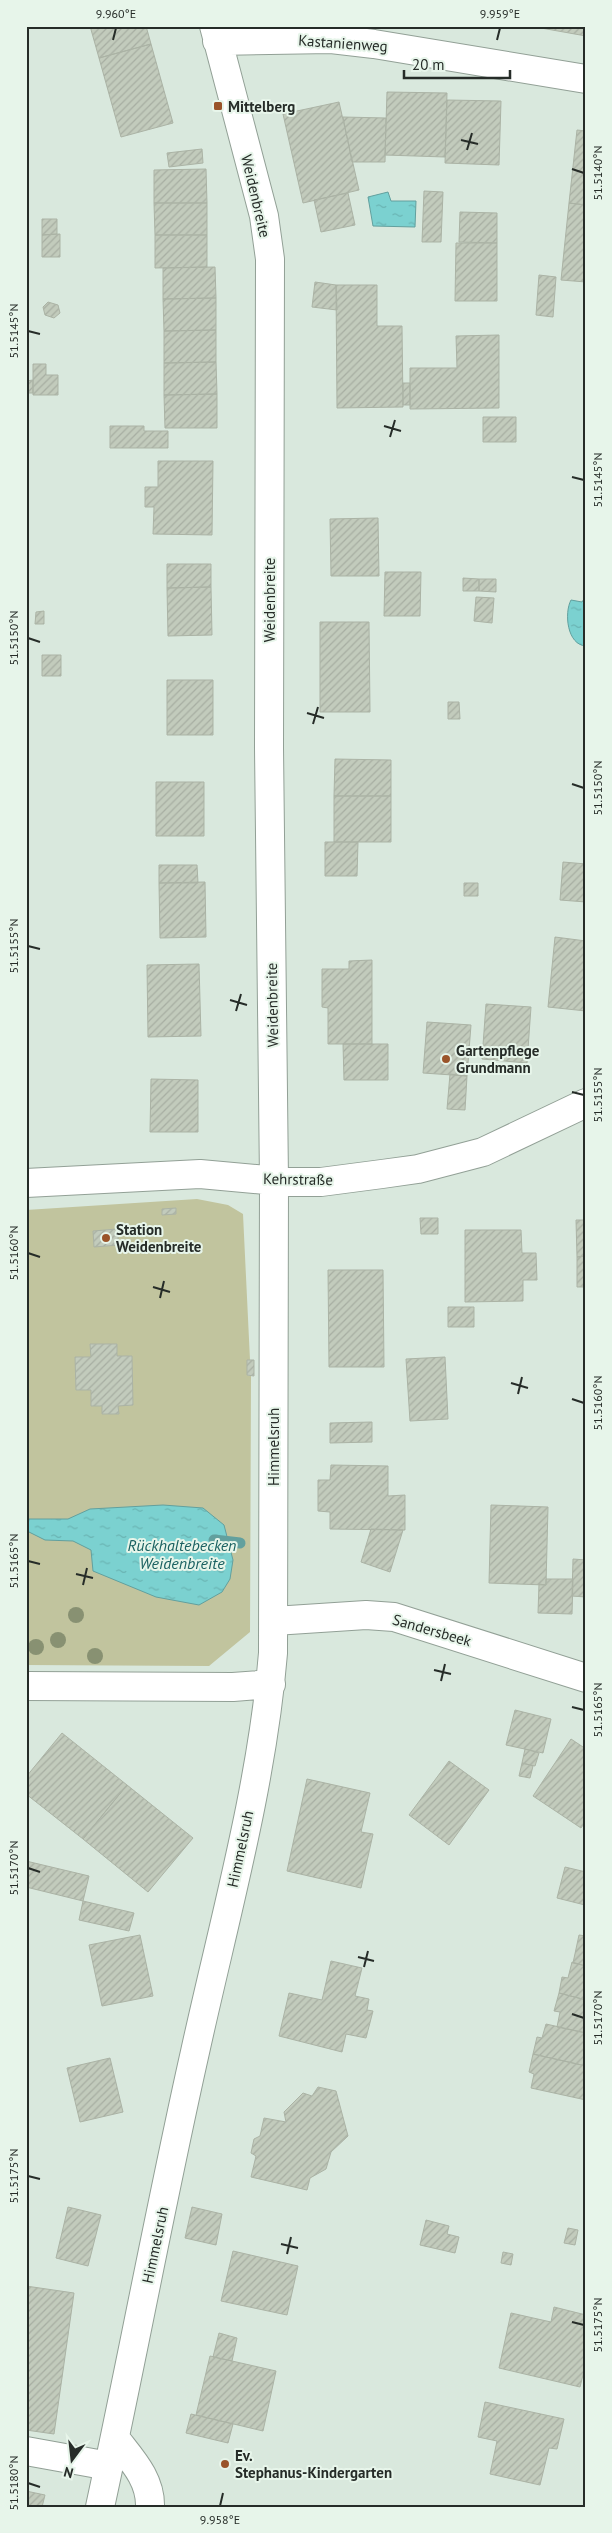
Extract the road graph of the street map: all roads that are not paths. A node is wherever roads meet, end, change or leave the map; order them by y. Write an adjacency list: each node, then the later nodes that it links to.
1 (216, 33): 2 (street, Kastanienweg); 4 (street, Weidenbreite)
2 (586, 79)
3 (586, 1103): 4 (street, Kehrstraße)
4 (274, 1180): 5 (street, Kehrstraße); 6 (street, Himmelsruh)
5 (26, 1183)
6 (274, 1621): 7 (street, Sandersbeek); 8 (street, Himmelsruh)
7 (586, 1678)
8 (271, 1684): 9 (street); 10 (street, Himmelsruh)
9 (26, 1686)
10 (115, 2438): 12 (street, Himmelsruh); 14 (street)
11 (26, 2451): 12 (street)
12 (109, 2466): 13 (street, Himmelsruh)
13 (100, 2507)
14 (150, 2507)

